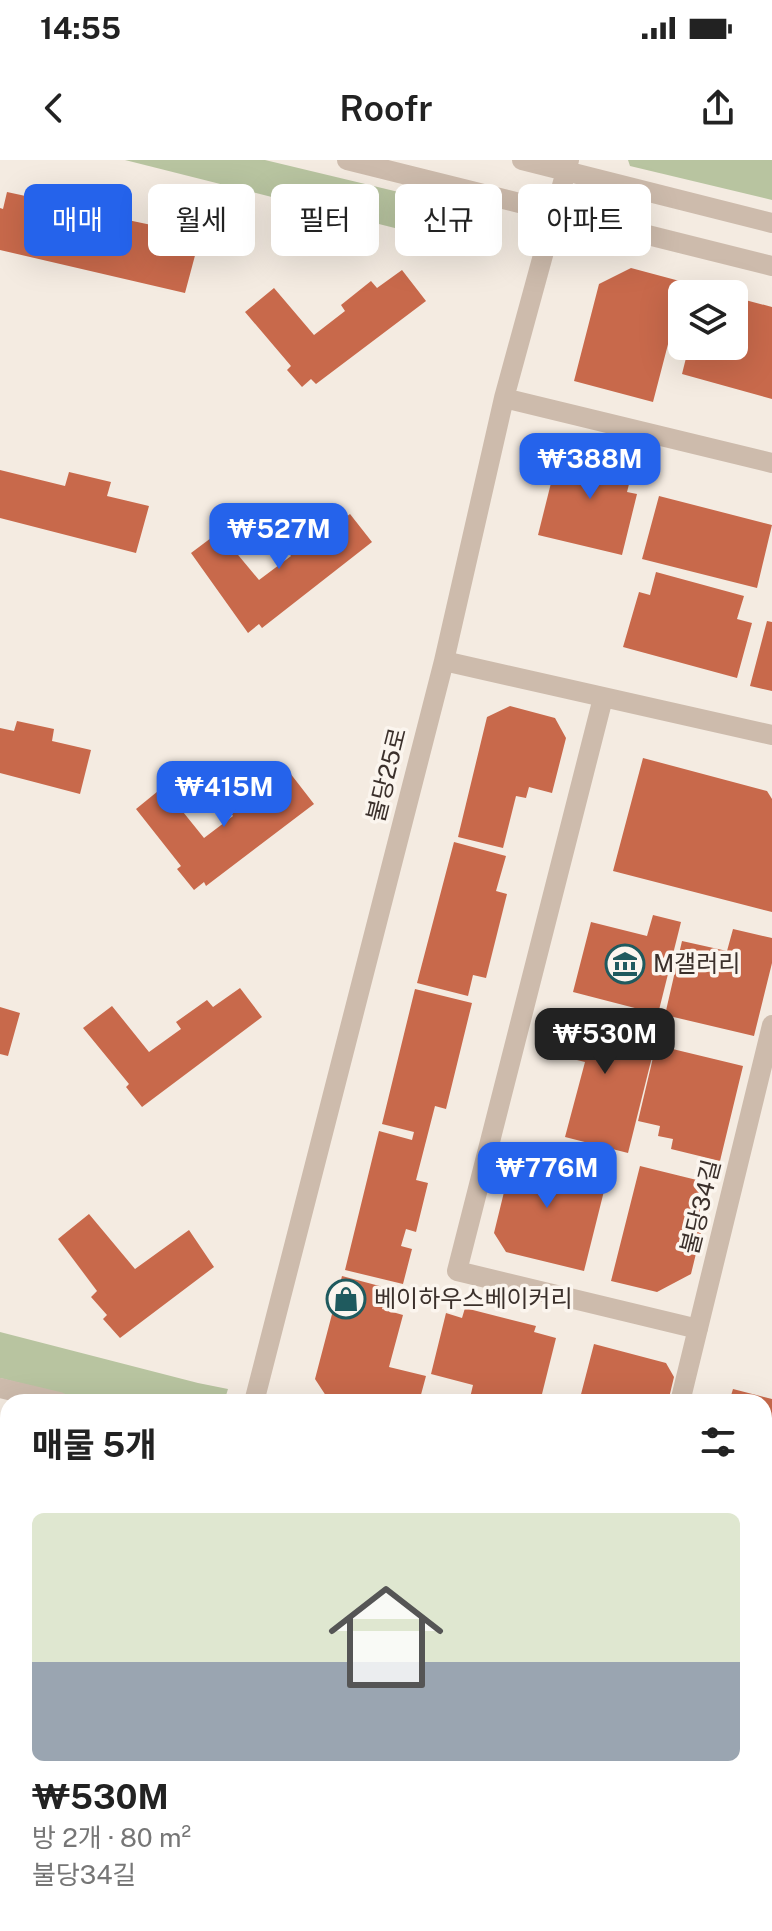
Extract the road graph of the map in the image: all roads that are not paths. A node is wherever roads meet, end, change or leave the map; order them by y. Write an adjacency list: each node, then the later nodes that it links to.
1 (347, 160): 4 (street)
2 (522, 160): 3 (street)
3 (568, 165): 5 (street)
4 (518, 203)
5 (772, 223)
6 (651, 236): 8 (street)
7 (544, 256): 9 (street, 불당25로)
8 (772, 266)
9 (504, 398): 10 (street); 11 (street, 불당25로)
10 (772, 463)
11 (444, 661): 12 (street); 18 (street, 불당25로)
12 (603, 698): 13 (street); 15 (street)
13 (772, 735)
14 (772, 1025): 15 (street, 불당34길)
15 (698, 1329): 19 (street, 불당34길)
16 (0, 1388): 17 (street)
17 (25, 1394)
18 (256, 1394)
19 (682, 1394)

